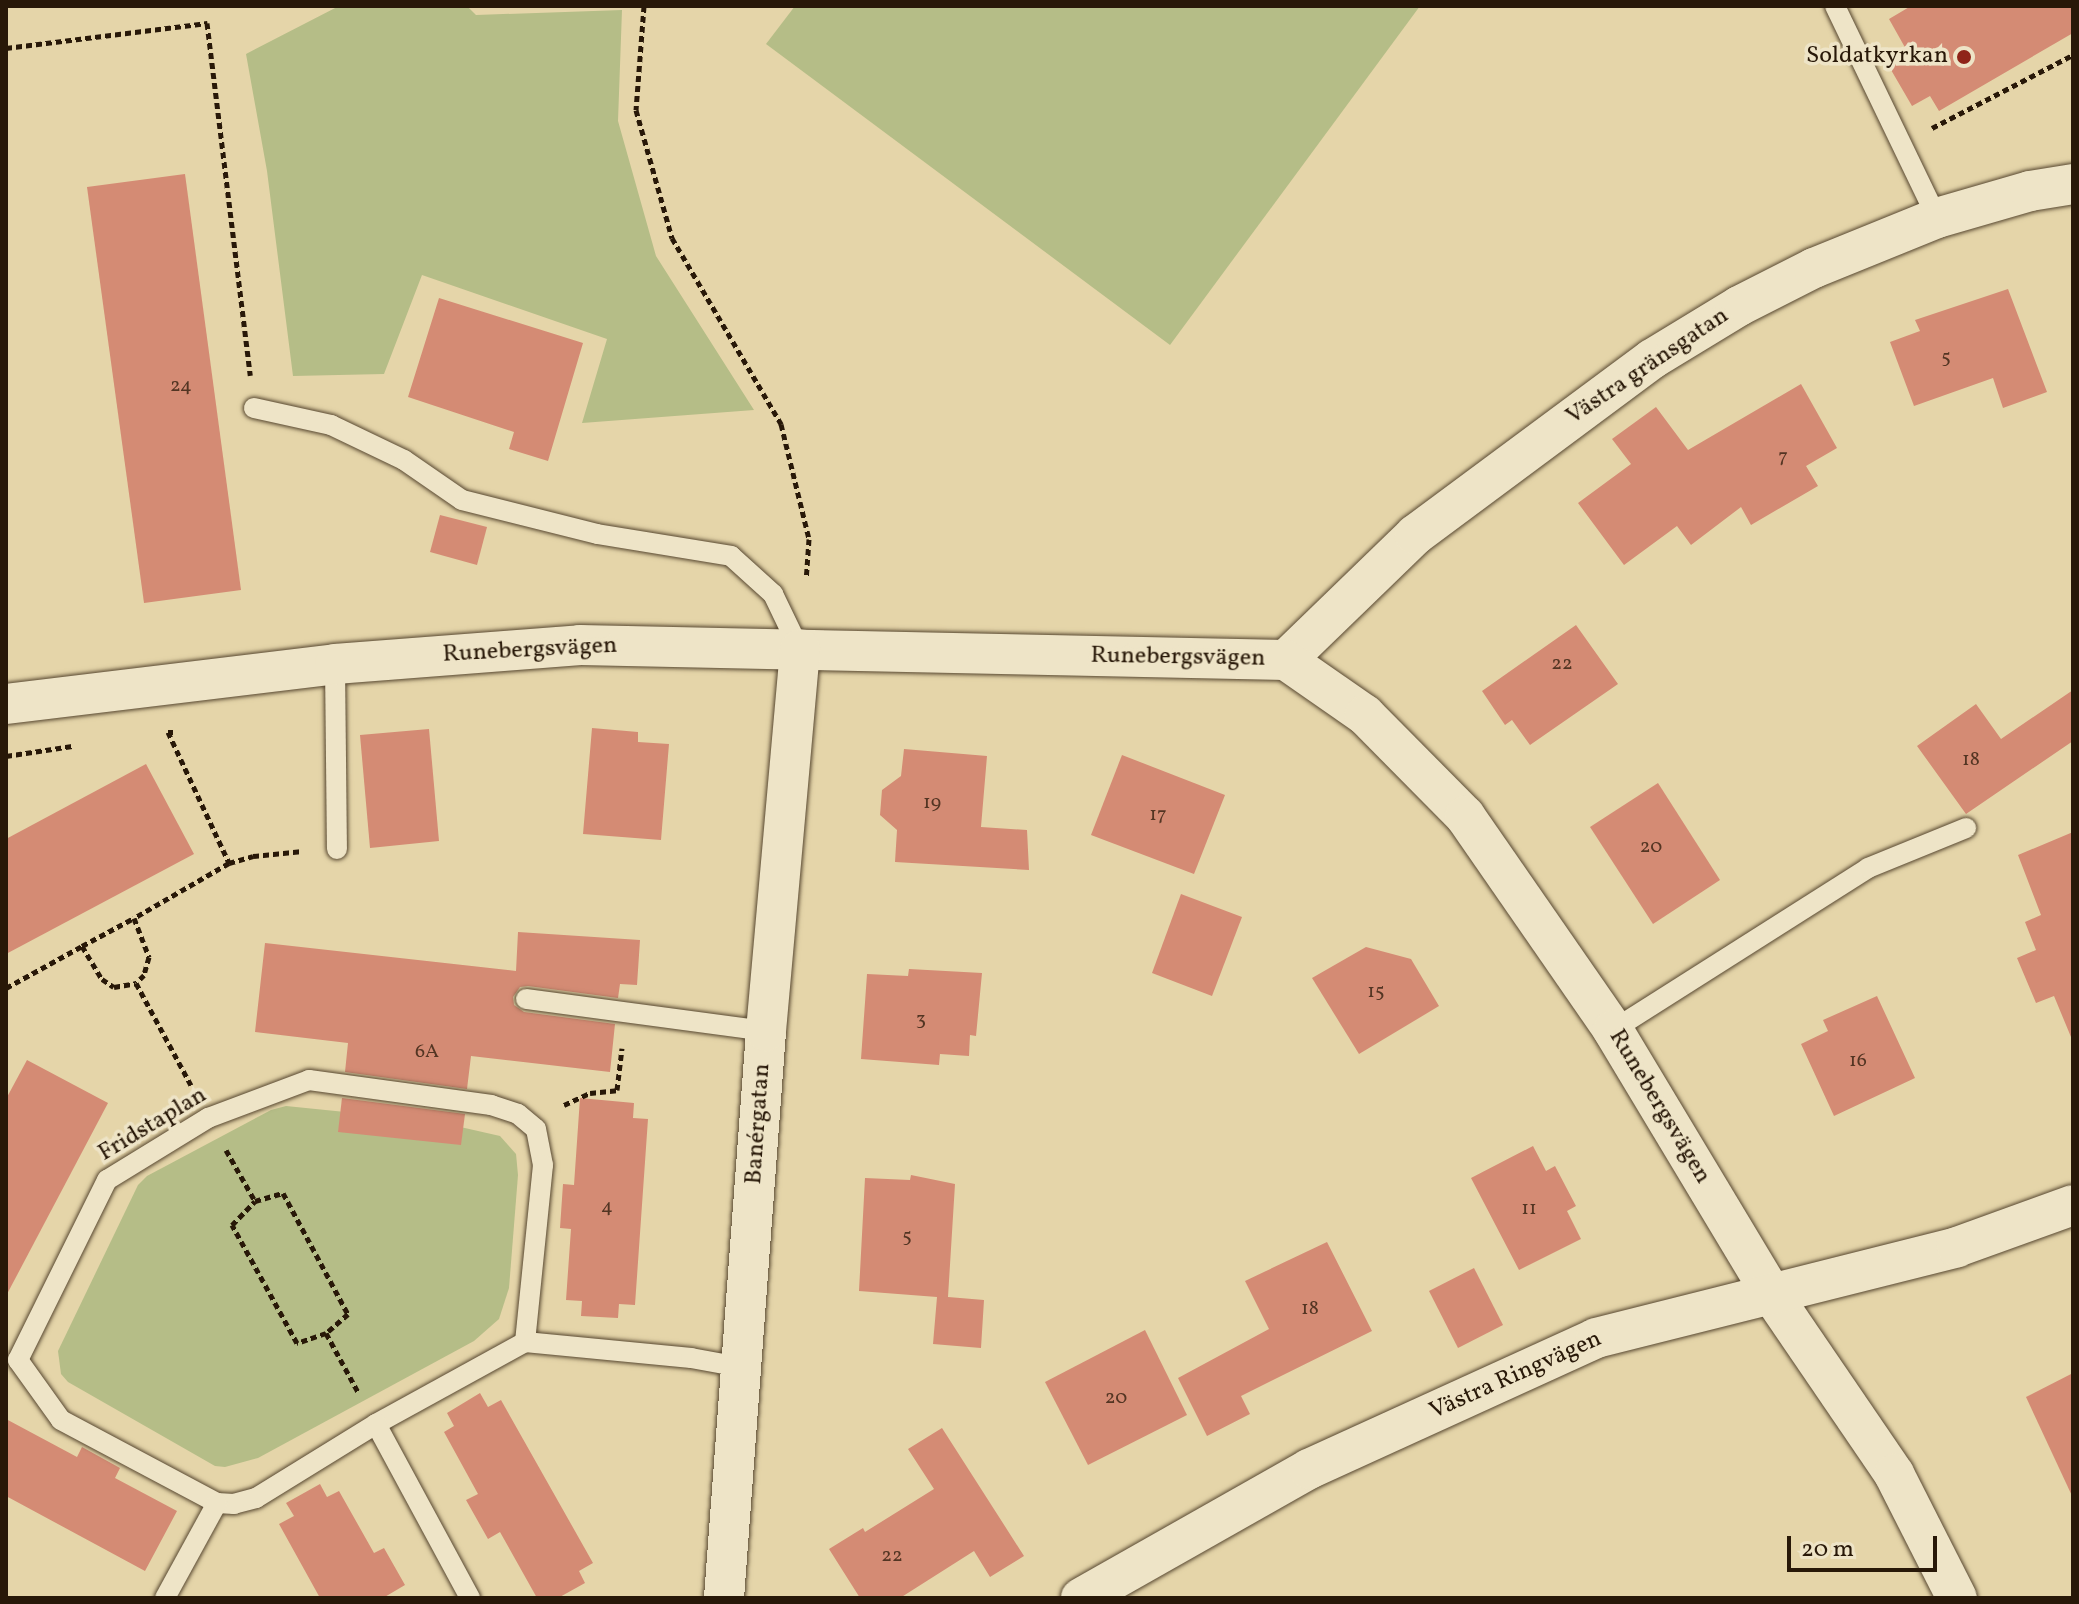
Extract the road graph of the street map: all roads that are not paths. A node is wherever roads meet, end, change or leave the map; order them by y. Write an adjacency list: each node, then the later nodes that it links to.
1 (1835, 6): 3 (lane)
2 (2073, 184): 3 (street, Västra gränsgatan)
3 (1937, 218): 6 (street, Västra gränsgatan)
4 (254, 408): 5 (lane)
5 (800, 650): 6 (street, Runebergsvägen); 7 (street, Runebergsvägen); 13 (street, Banérgatan)
6 (1286, 660): 12 (street, Runebergsvägen)
7 (335, 664): 8 (street, Runebergsvägen); 10 (lane)
8 (6, 704)
9 (1966, 828): 12 (lane)
10 (337, 849)
11 (526, 999): 13 (lane)
12 (1613, 1030): 15 (street, Runebergsvägen)
13 (766, 1031): 18 (street, Banérgatan)
14 (2073, 1205): 15 (street, Västra Ringvägen)
15 (1772, 1295): 24 (street, Västra Ringvägen); 25 (street, Runebergsvägen)
16 (525, 1342): 17 (lane, Fridstaplan); 18 (lane); 19 (lane)
17 (12, 1356): 20 (lane, Fridstaplan)
18 (740, 1367): 23 (street, Banérgatan)
19 (376, 1424): 20 (lane); 22 (lane)
20 (217, 1503): 21 (lane)
21 (165, 1598)
22 (470, 1598)
23 (724, 1598)
24 (1081, 1598)
25 (1957, 1598)

